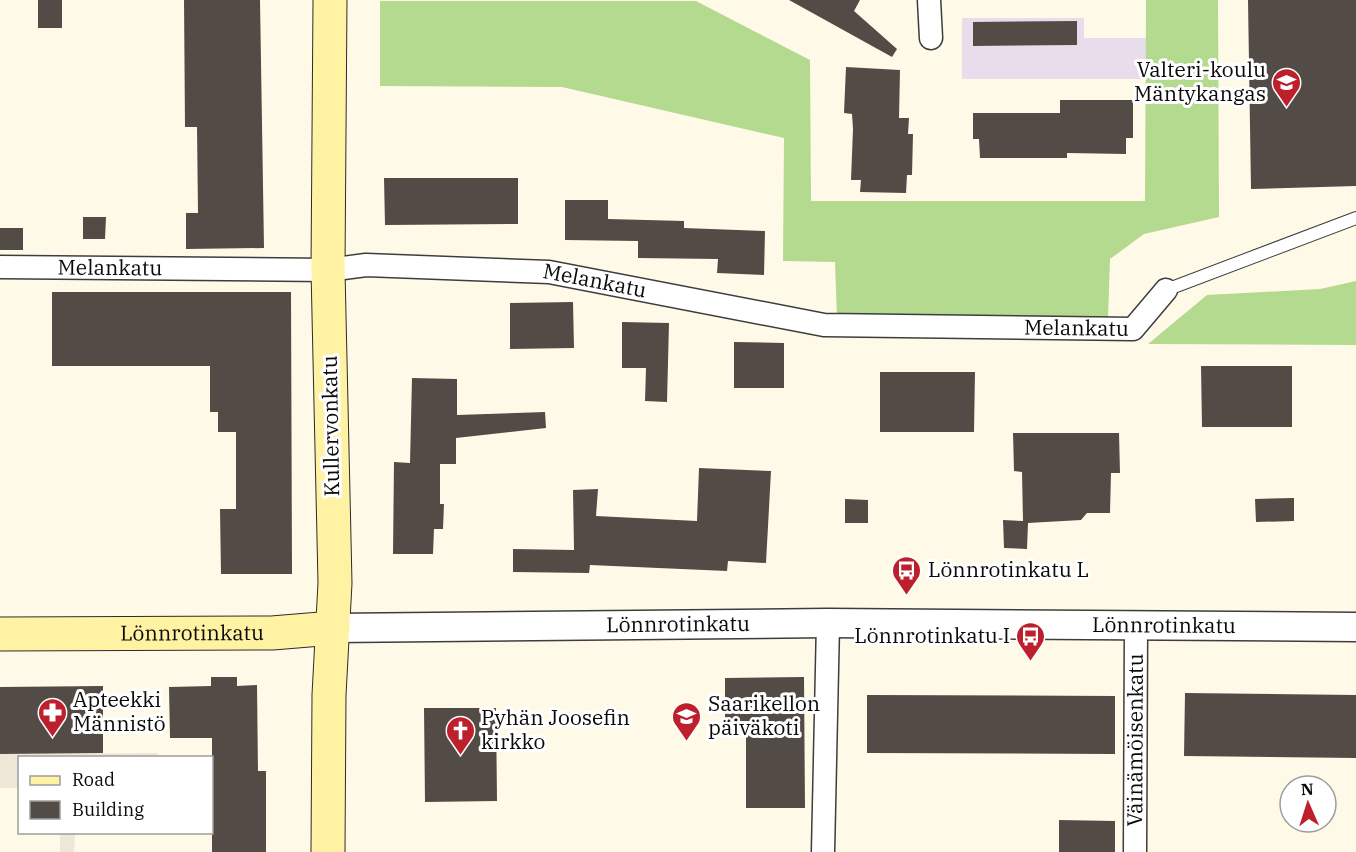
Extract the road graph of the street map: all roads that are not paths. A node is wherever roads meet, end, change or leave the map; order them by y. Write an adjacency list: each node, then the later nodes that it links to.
1 (330, 0): 6 (main road, Kullervonkatu)
2 (929, 0): 3 (street)
3 (931, 38)
4 (1356, 218): 7 (lane)
5 (0, 267): 6 (street, Melankatu)
6 (328, 270): 7 (street, Melankatu); 11 (main road, Kullervonkatu)
7 (1166, 290)
8 (828, 623): 9 (street, Lönnrotinkatu); 11 (street, Lönnrotinkatu); 14 (street)
9 (1136, 627): 10 (street, Lönnrotinkatu); 15 (street, Väinämöisenkatu)
10 (1356, 627)
11 (333, 628): 12 (main road, Lönnrotinkatu); 13 (main road, Kullervonkatu)
12 (0, 634)
13 (328, 852)
14 (823, 852)
15 (1135, 852)

